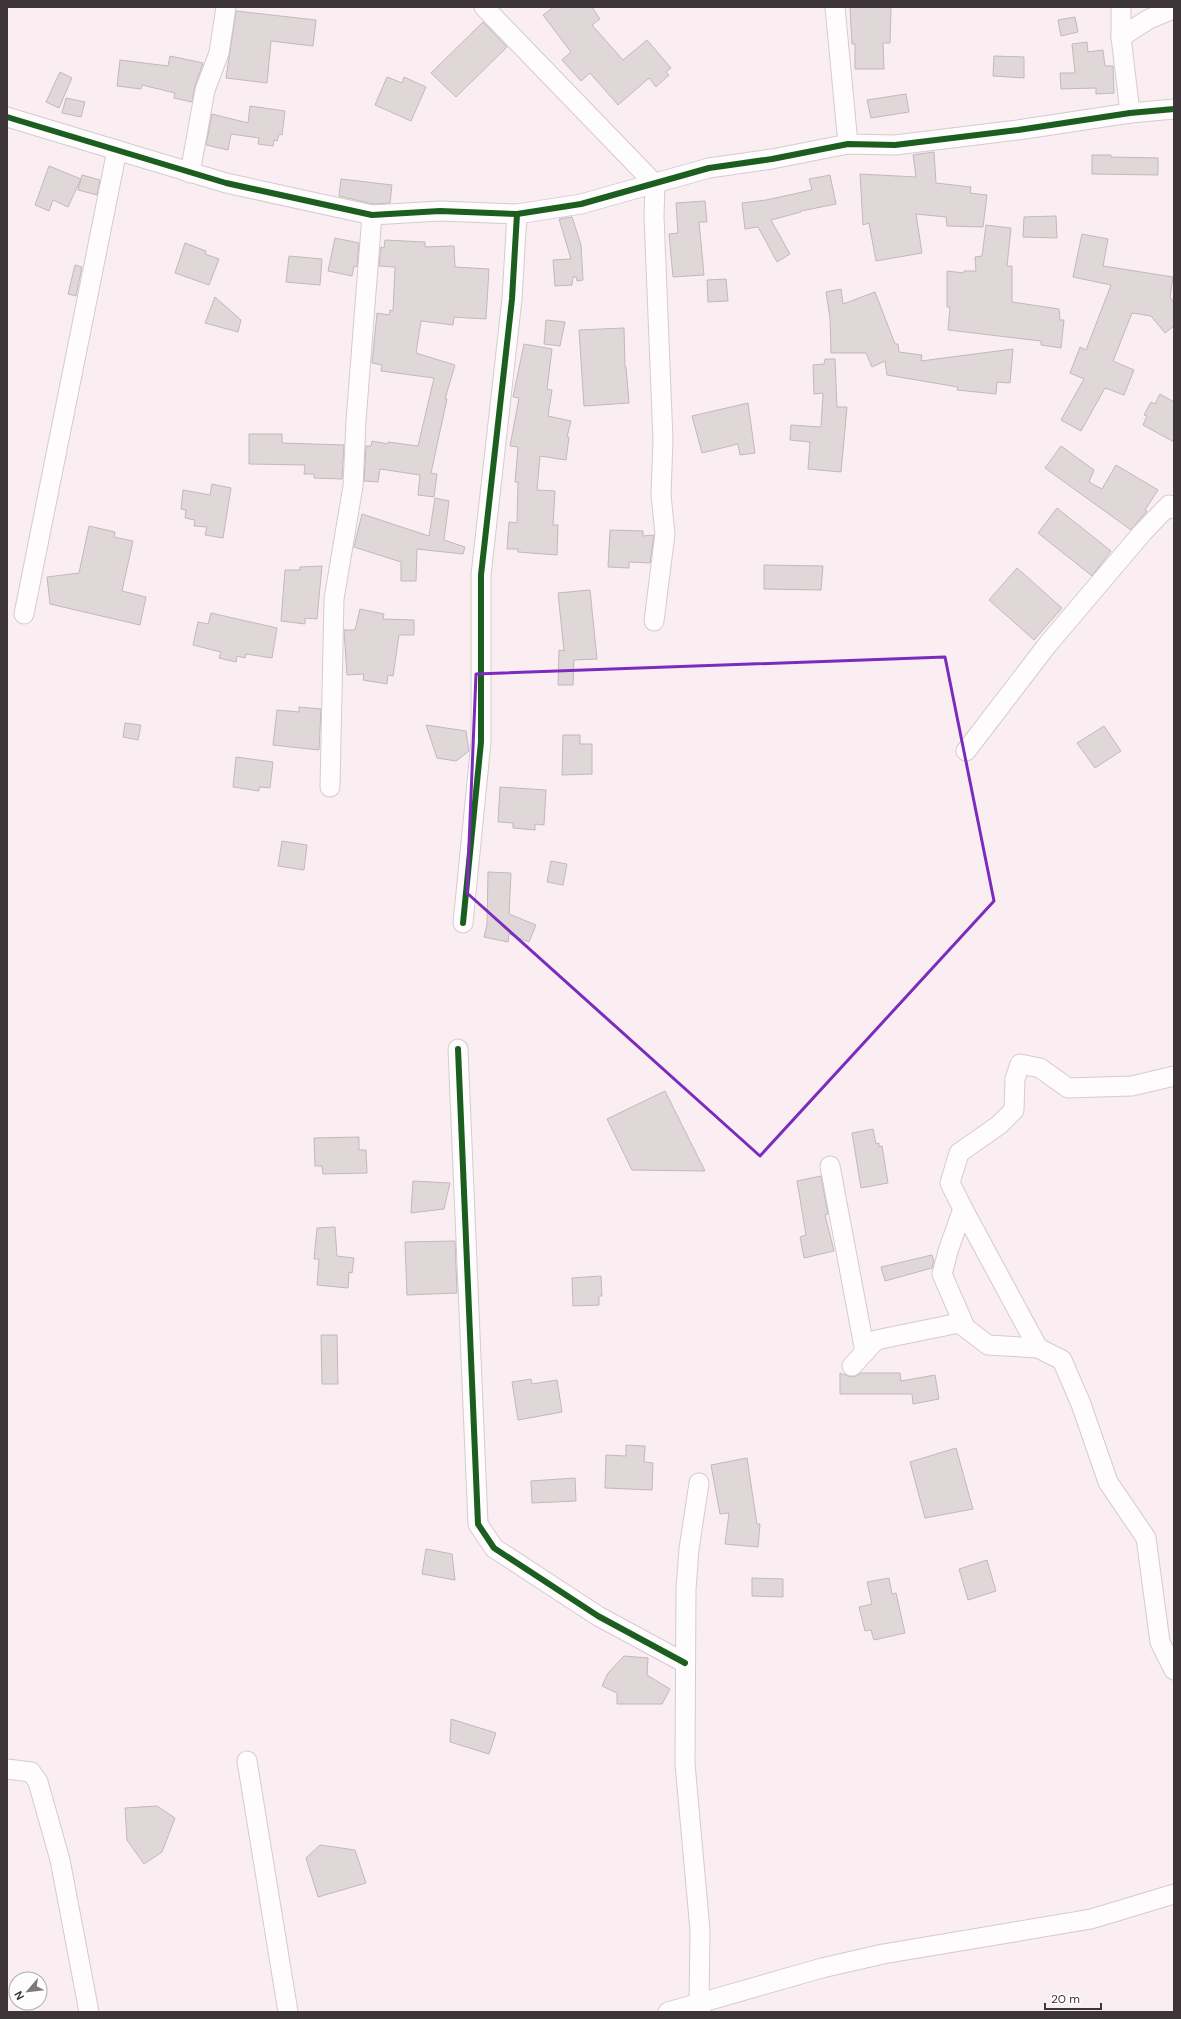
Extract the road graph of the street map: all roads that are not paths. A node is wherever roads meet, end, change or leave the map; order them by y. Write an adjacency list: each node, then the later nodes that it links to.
1 (226, 7): 12 (street)
2 (484, 7): 13 (street)
3 (834, 7): 10 (street)
4 (1121, 7): 6 (street)
5 (1174, 9): 6 (street)
6 (1120, 36): 8 (street)
7 (1174, 109): 8 (street)
8 (1130, 113): 10 (street)
9 (7, 117): 11 (street)
10 (848, 144): 13 (street)
11 (117, 150): 12 (street); 17 (street)
12 (190, 173): 15 (street)
13 (655, 184): 14 (street); 18 (street)
14 (517, 214): 15 (street); 21 (street)
15 (372, 215): 20 (street)
16 (1174, 509): 19 (street)
17 (24, 614)
18 (654, 622)
19 (966, 752)
20 (330, 787)
21 (463, 923)
22 (458, 1049): 31 (street)
23 (1174, 1076): 25 (street)
24 (830, 1166): 28 (street)
25 (963, 1209): 26 (street); 27 (street)
26 (965, 1327): 27 (street); 28 (street)
27 (1038, 1348): 32 (street)
28 (865, 1352): 29 (street)
29 (852, 1366)
30 (699, 1483): 31 (street)
31 (685, 1664): 36 (street)
32 (1174, 1670)
33 (247, 1761): 38 (street)
34 (7, 1769): 37 (street)
35 (1174, 1894): 36 (street)
36 (700, 2008): 39 (street)
37 (89, 2012)
38 (288, 2012)
39 (668, 2012)

